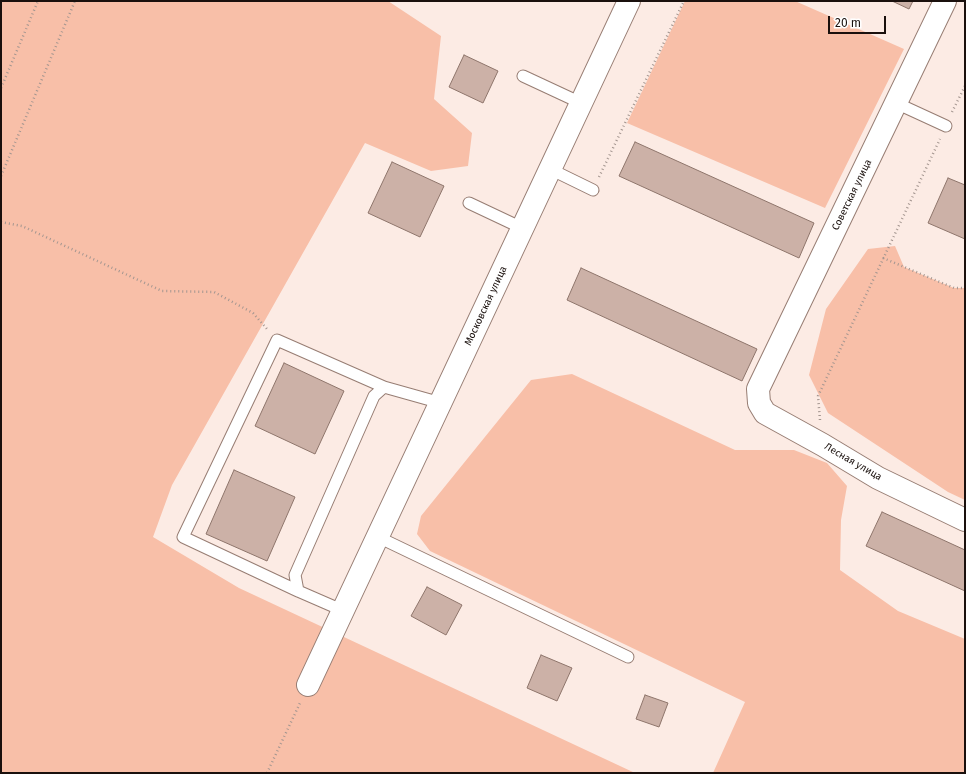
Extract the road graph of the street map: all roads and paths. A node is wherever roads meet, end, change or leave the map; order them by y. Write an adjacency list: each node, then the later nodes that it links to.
1 (38, 1): 8 (path)
2 (75, 1): 13 (path)
3 (629, 1): 9 (street, Московская улица)
4 (684, 1): 14 (path)
5 (946, 1): 10 (street, Советская улица)
6 (523, 76): 9 (lane)
7 (965, 86): 11 (path)
8 (1, 88)
9 (581, 103): 12 (street, Московская улица)
10 (896, 103): 11 (lane); 22 (street, Советская улица)
11 (946, 126): 18 (path)
12 (550, 169): 14 (lane); 17 (street, Московская улица)
13 (1, 176)
14 (593, 190)
15 (469, 203): 17 (lane)
16 (1, 222): 20 (path)
17 (522, 228): 23 (street, Московская улица)
18 (883, 258): 19 (path); 24 (path)
19 (965, 288)
20 (277, 340): 21 (lane); 27 (lane)
21 (384, 386): 23 (lane); 27 (lane)
22 (758, 389): 24 (street, Лесная улица)
23 (441, 403): 26 (street, Московская улица)
24 (823, 445): 25 (street, Лесная улица)
25 (965, 520)
26 (378, 537): 28 (street, Московская улица); 29 (lane)
27 (298, 591): 28 (lane)
28 (344, 611): 30 (street, Московская улица)
29 (628, 657)
30 (308, 685): 31 (path)
31 (267, 773)

